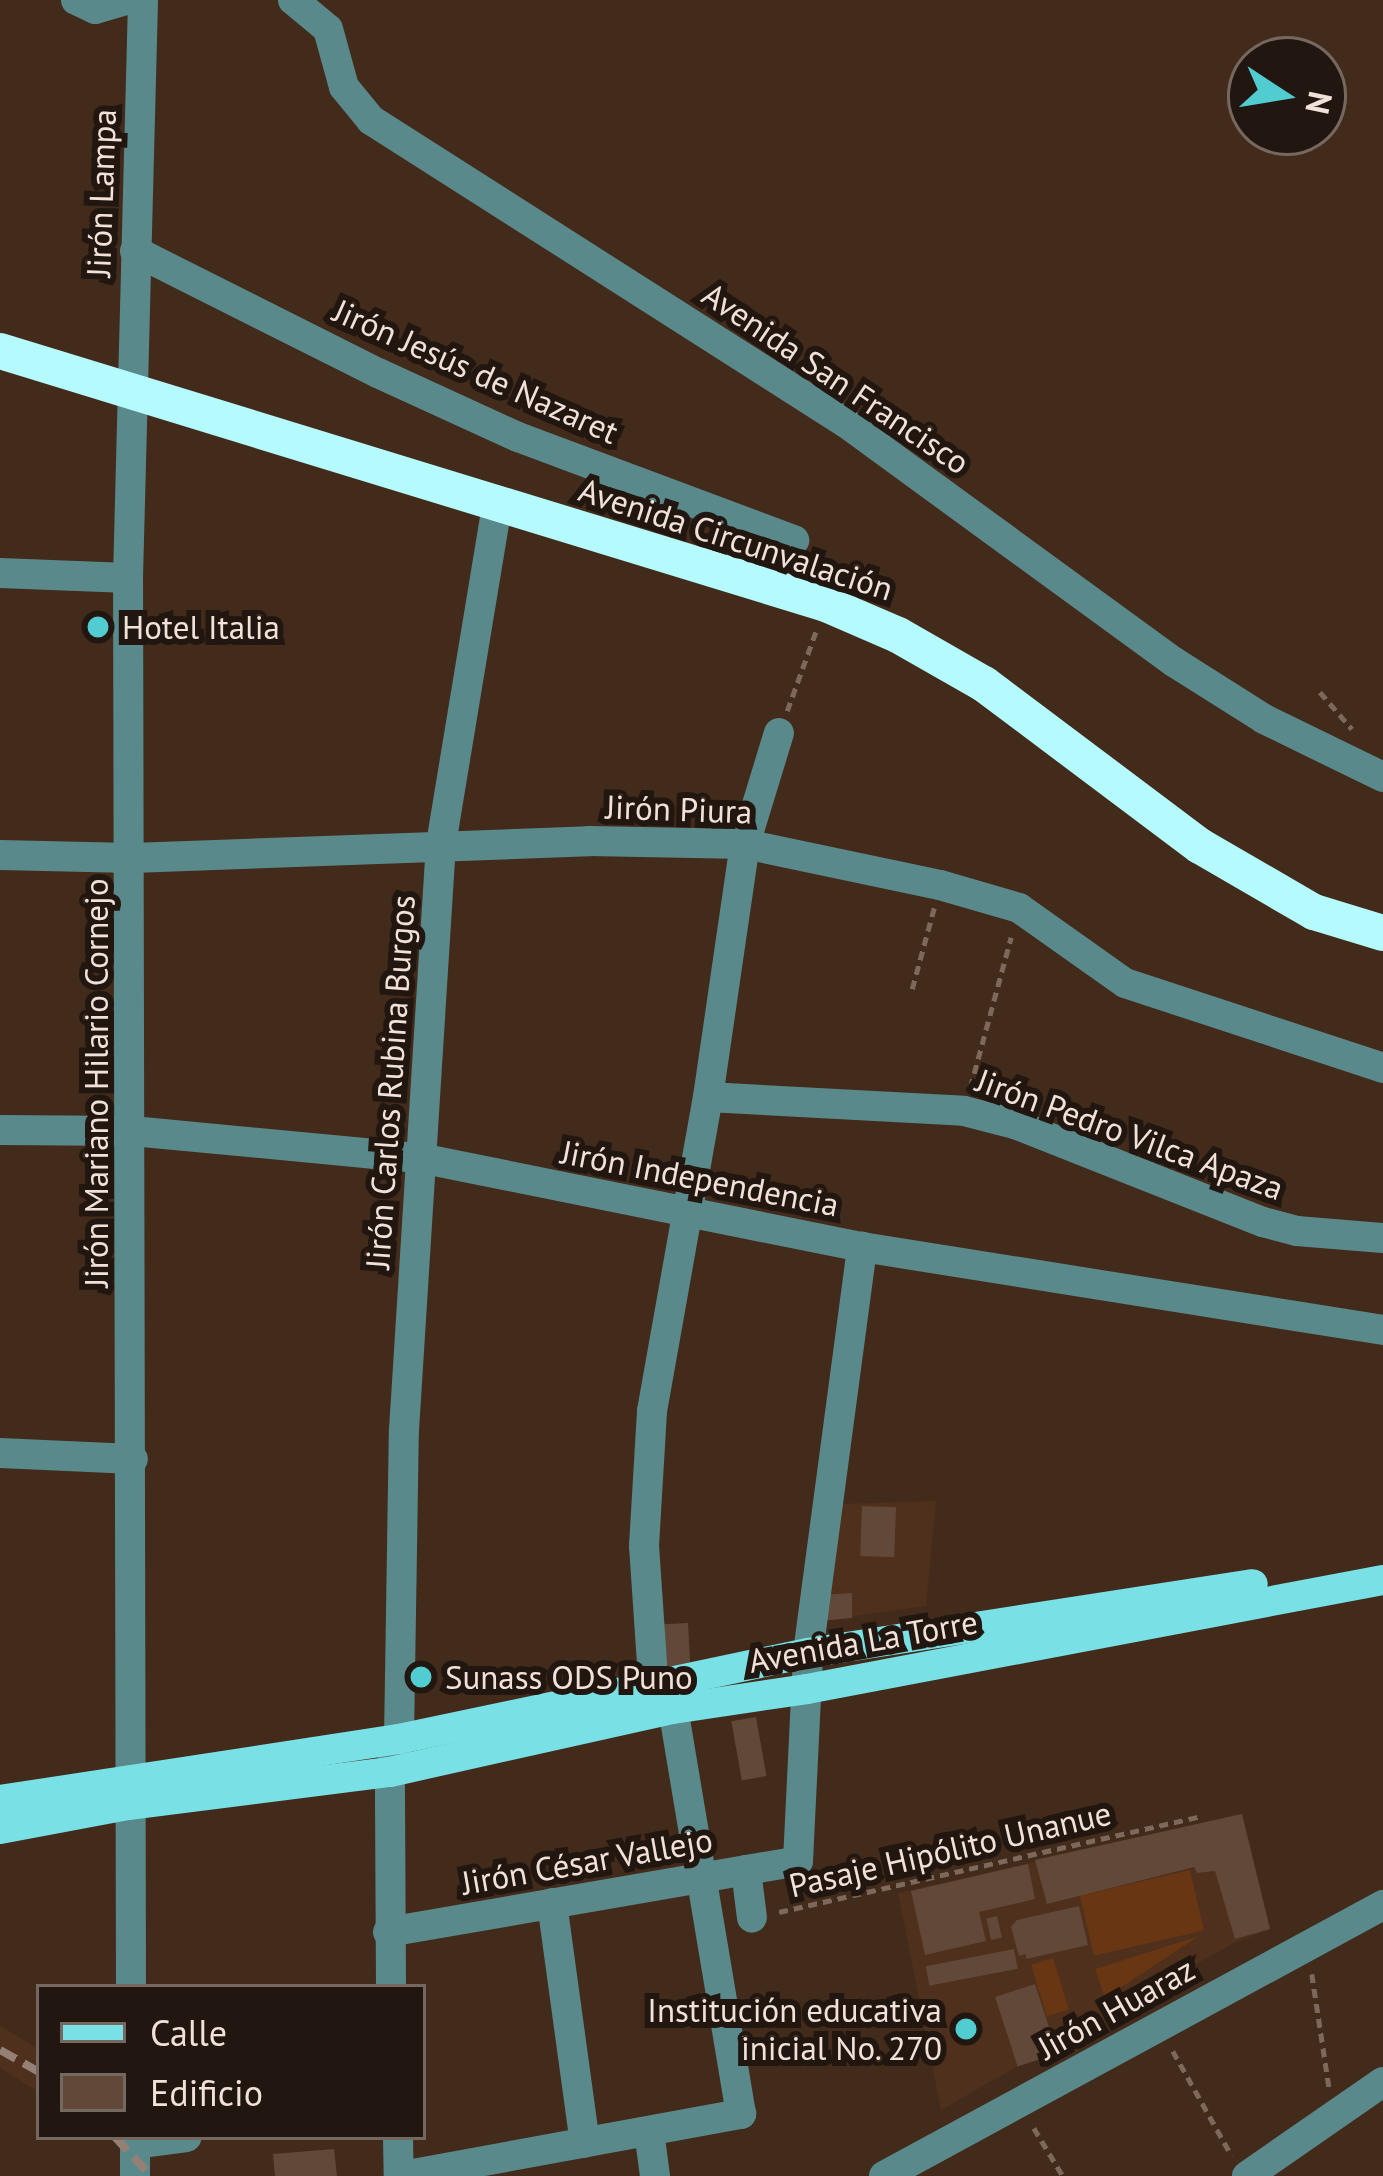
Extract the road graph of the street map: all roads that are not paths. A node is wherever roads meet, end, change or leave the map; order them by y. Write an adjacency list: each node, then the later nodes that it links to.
1 (76, 0): 2 (street)
2 (127, 0)
3 (143, 0): 5 (street, Jirón Lampa)
4 (293, 0): 13 (street, Avenida San Francisco)
5 (135, 251): 7 (street, Jirón Lampa); 9 (street, Jirón Jesús de Nazaret)
6 (0, 351): 7 (highway, Avenida Circunvalación)
7 (133, 388): 8 (highway, Avenida Circunvalación); 11 (street, Jirón Mariano Hilario Cornejo)
8 (498, 501): 14 (street, Jirón Carlos Rubina Burgos); 18 (highway, Avenida Circunvalación)
9 (794, 540)
10 (0, 573): 11 (street)
11 (128, 578): 17 (street, Jirón Mariano Hilario Cornejo)
12 (779, 733): 15 (street)
13 (1383, 777)
14 (441, 844): 15 (street, Jirón Piura); 17 (street, Jirón Piura); 23 (street, Jirón Carlos Rubina Burgos)
15 (745, 844): 19 (street, Jirón Piura); 20 (street)
16 (0, 855): 17 (street, Jirón Piura)
17 (132, 858): 22 (street, Jirón Mariano Hilario Cornejo)
18 (1383, 933)
19 (1383, 1068)
20 (708, 1097): 24 (street); 25 (street, Jirón Pedro Vilca Apaza)
21 (0, 1130): 22 (street, Jirón Independencia)
22 (132, 1131): 23 (street, Jirón Independencia); 29 (street, Jirón Mariano Hilario Cornejo)
23 (420, 1158): 24 (street, Jirón Independencia); 35 (street, Jirón Carlos Rubina Burgos)
24 (688, 1212): 26 (street, Jirón Independencia); 34 (street)
25 (1383, 1238)
26 (862, 1247): 27 (street, Jirón Independencia); 32 (street)
27 (1383, 1330)
28 (0, 1453): 29 (street)
29 (133, 1459): 37 (street, Jirón Mariano Hilario Cornejo)
30 (1383, 1563): 32 (main road, Avenida La Torre)
31 (1383, 1580): 33 (main road, Avenida La Torre)
32 (808, 1653): 33 (street); 34 (main road, Avenida La Torre)
33 (807, 1689): 34 (main road, Avenida La Torre); 40 (street, Jirón César Vallejo)
34 (660, 1702): 35 (main road, Avenida La Torre); 36 (main road, Avenida La Torre); 41 (street)
35 (399, 1739): 36 (street, Jirón Carlos Rubina Burgos); 37 (main road, Avenida La Torre)
36 (390, 1772): 37 (main road, Avenida La Torre); 45 (street, Jirón Carlos Rubina Burgos)
37 (127, 1791): 38 (main road, Avenida La Torre); 39 (main road, Avenida La Torre); 46 (street)
38 (0, 1800)
39 (0, 1829)
40 (746, 1870): 41 (street, Jirón César Vallejo); 44 (street)
41 (701, 1878): 42 (street, Jirón César Vallejo); 49 (street)
42 (552, 1904): 45 (street, Jirón César Vallejo); 52 (street)
43 (1383, 1905): 57 (street, Jirón Huaraz)
44 (752, 1918)
45 (388, 1932): 47 (street, Jirón Carlos Rubina Burgos)
46 (131, 1984)
47 (391, 1984)
48 (1383, 2081): 53 (street)
49 (649, 2131): 52 (street); 56 (street)
50 (135, 2140): 54 (street)
51 (398, 2140): 55 (street)
52 (585, 2143): 55 (street)
53 (1240, 2167)
54 (135, 2176)
55 (400, 2176)
56 (655, 2176)
57 (884, 2176)

